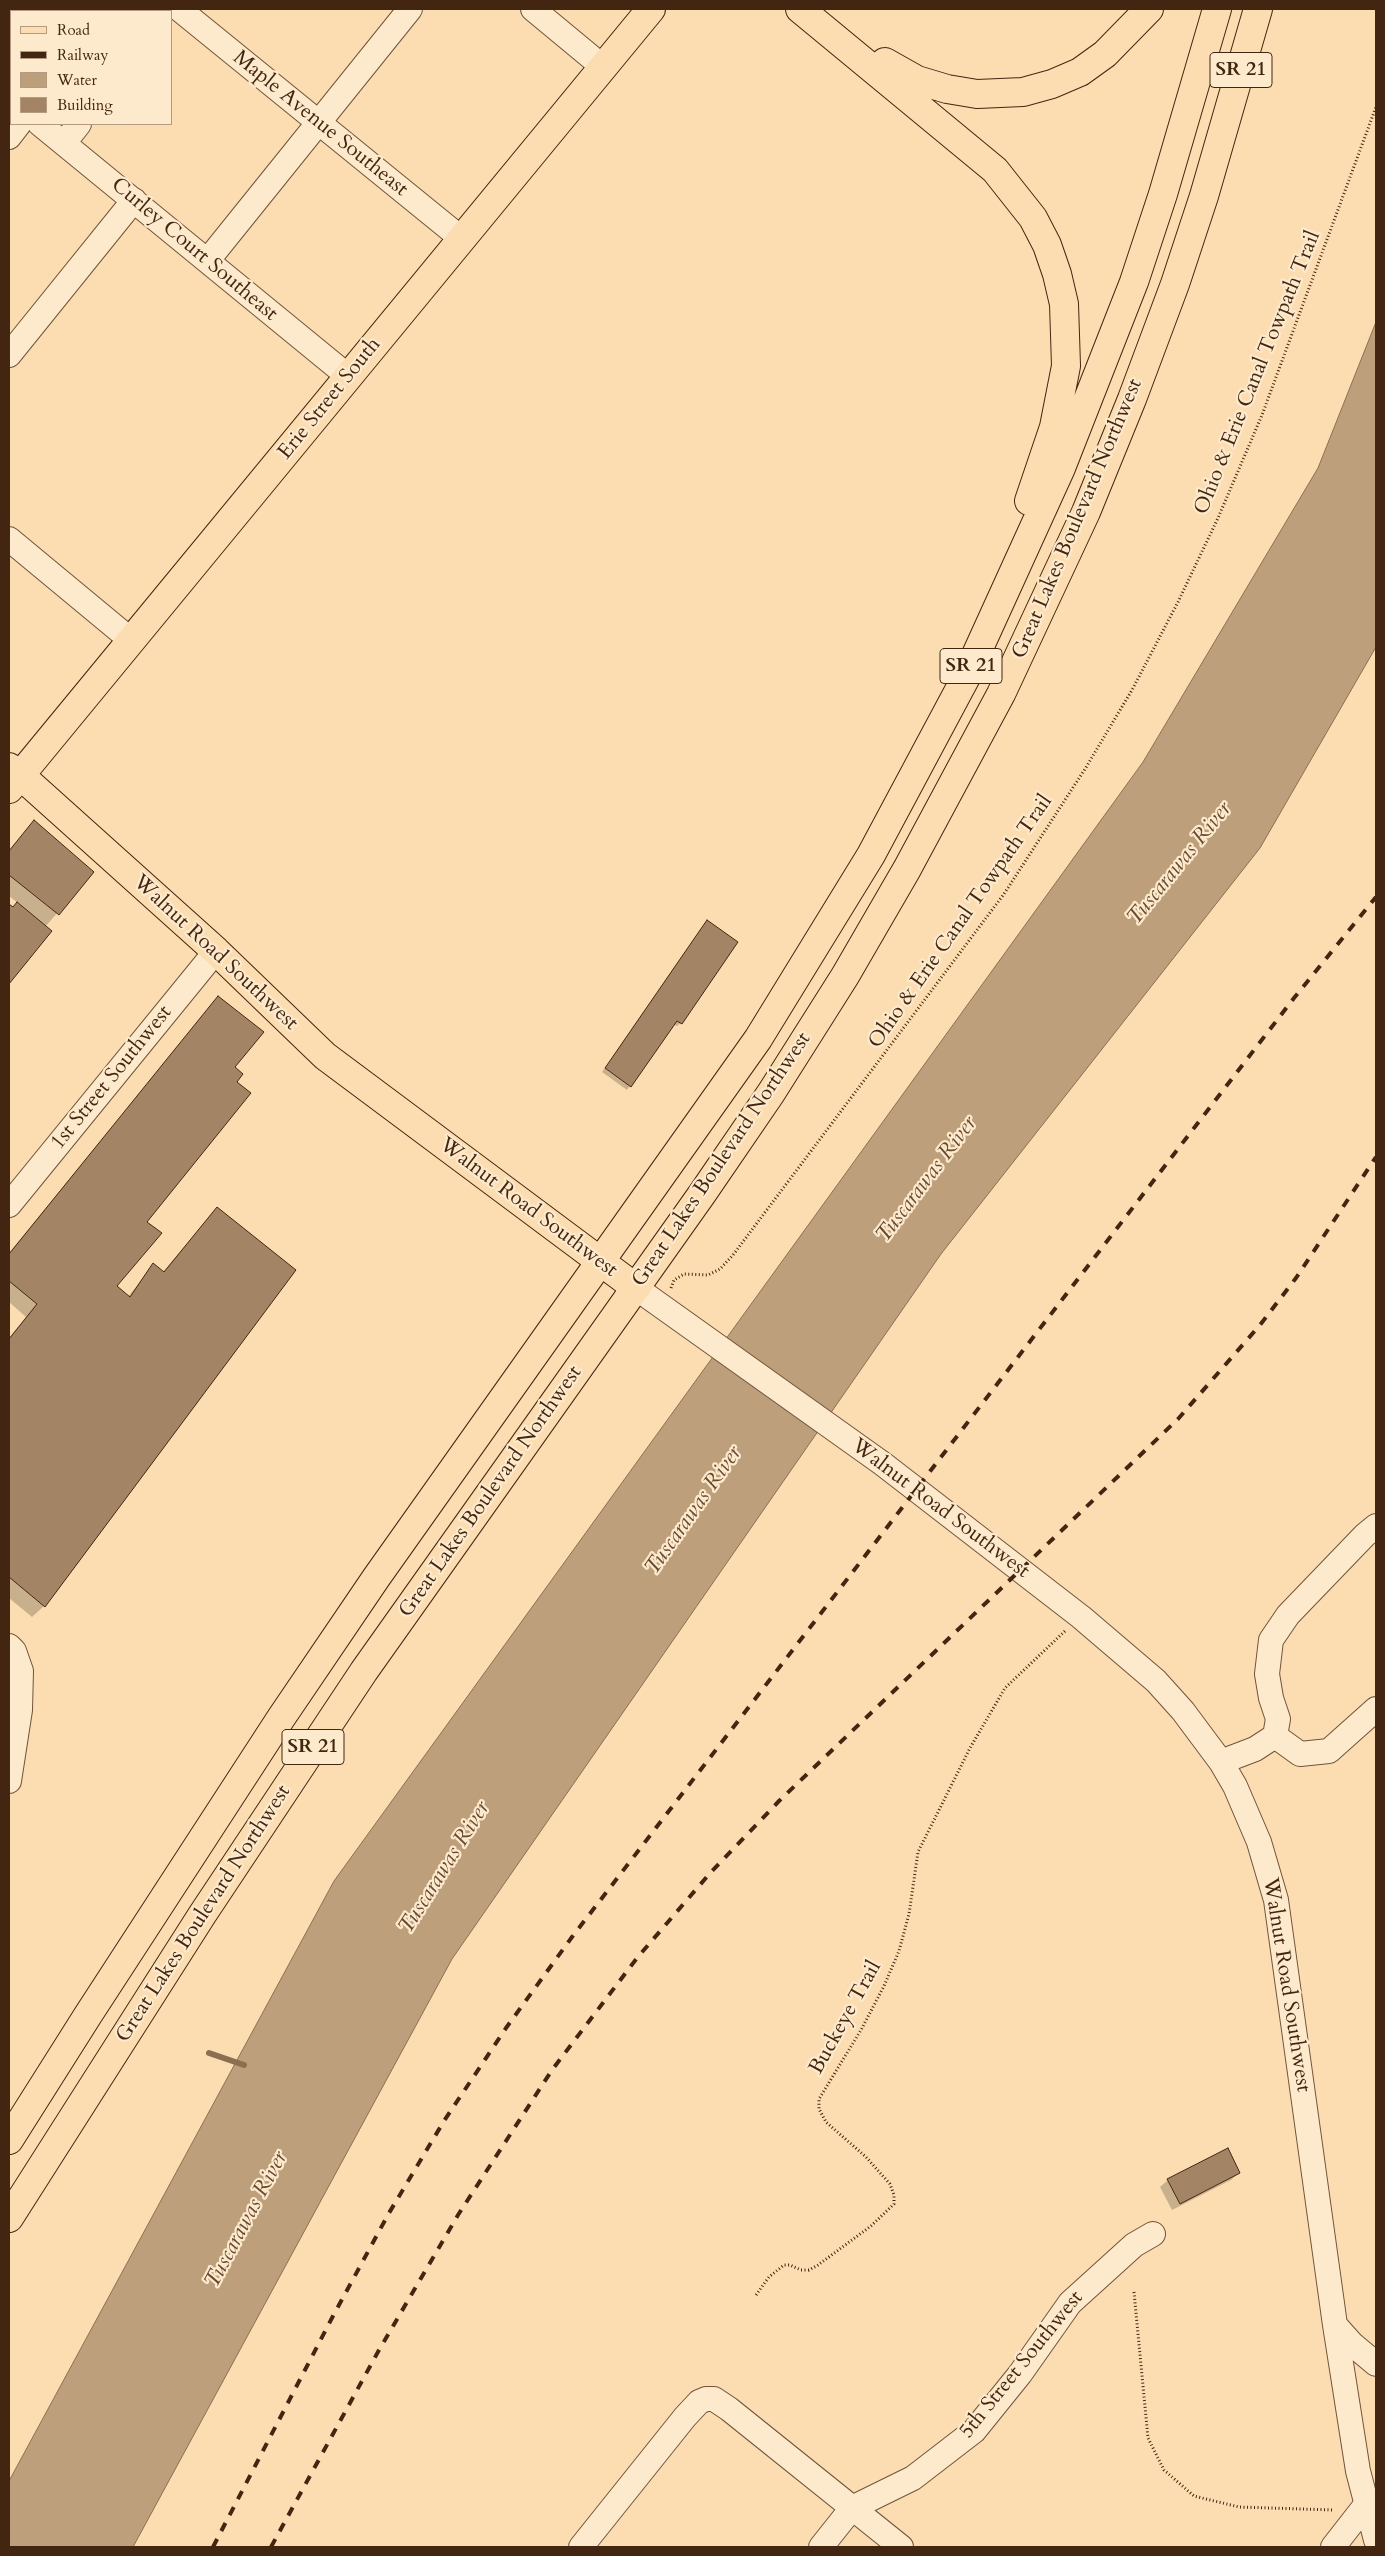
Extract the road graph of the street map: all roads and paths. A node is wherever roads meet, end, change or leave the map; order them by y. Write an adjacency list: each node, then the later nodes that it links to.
1 (179, 9): 13 (street, Maple Avenue Southeast)
2 (410, 9): 13 (street)
3 (533, 9): 11 (street)
4 (651, 9): 11 (main road, Erie Street South)
5 (800, 9): 26 (main road)
6 (815, 9): 7 (main road)
7 (1149, 9)
8 (1217, 9): 26 (main road, Great Lakes Boulevard Northwest / SR 21)
9 (1258, 9): 17 (main road, Great Lakes Boulevard Northwest / SR 21)
10 (1271, 9): 17 (main road)
11 (603, 67): 21 (main road, Erie Street South)
12 (1376, 107): 32 (path, Ohio & Erie Canal Towpath Trail)
13 (319, 122): 21 (street, Maple Avenue Southeast); 22 (street)
14 (18, 125): 18 (street)
15 (41, 125): 19 (street, Curley Court Southeast)
16 (78, 125): 19 (street)
17 (1224, 130): 33 (main road, Great Lakes Boulevard Northwest / SR 21)
18 (9, 137)
19 (64, 143): 20 (street, Curley Court Southeast)
20 (134, 200): 22 (street, Curley Court Southeast); 23 (street)
21 (462, 239): 24 (main road, Erie Street South)
22 (208, 260): 24 (street, Curley Court Southeast)
23 (9, 356)
24 (349, 378): 27 (main road, Erie Street South)
25 (9, 539): 27 (street)
26 (984, 640): 31 (main road, Great Lakes Boulevard Northwest / SR 21)
27 (132, 641): 28 (main road, Erie Street South)
28 (13, 777): 29 (main road, Walnut Road Southwest)
29 (216, 951): 30 (street, 1st Street Southwest); 31 (main road, Walnut Road Southwest)
30 (9, 1205)
31 (601, 1262): 33 (main road, Walnut Road Southwest); 41 (main road, Great Lakes Boulevard Northwest / SR 21)
32 (674, 1280)
33 (636, 1288): 39 (street, Walnut Road Southwest); 42 (main road, Great Lakes Boulevard Northwest / SR 21)
34 (1376, 1526): 38 (street)
35 (1066, 1631): 45 (path, Buckeye Trail)
36 (9, 1646): 40 (street)
37 (1376, 1709): 38 (street)
38 (1275, 1736): 39 (street)
39 (1221, 1762): 46 (street, Walnut Road Southwest)
40 (9, 1781)
41 (9, 2140)
42 (9, 2218)
43 (1153, 2234): 50 (street, 5th Street Southwest)
44 (1134, 2292): 51 (path)
45 (756, 2295)
46 (1335, 2325): 47 (street); 49 (street, Walnut Road Southwest)
47 (1376, 2364)
48 (1376, 2474): 49 (street)
49 (1371, 2504): 52 (street, Walnut Road Southwest); 56 (street)
50 (852, 2508): 53 (street); 54 (street, 5th Street Southwest); 55 (street)
51 (1327, 2508)
52 (1376, 2540)
53 (582, 2547)
54 (821, 2547)
55 (901, 2547)
56 (1333, 2547)

